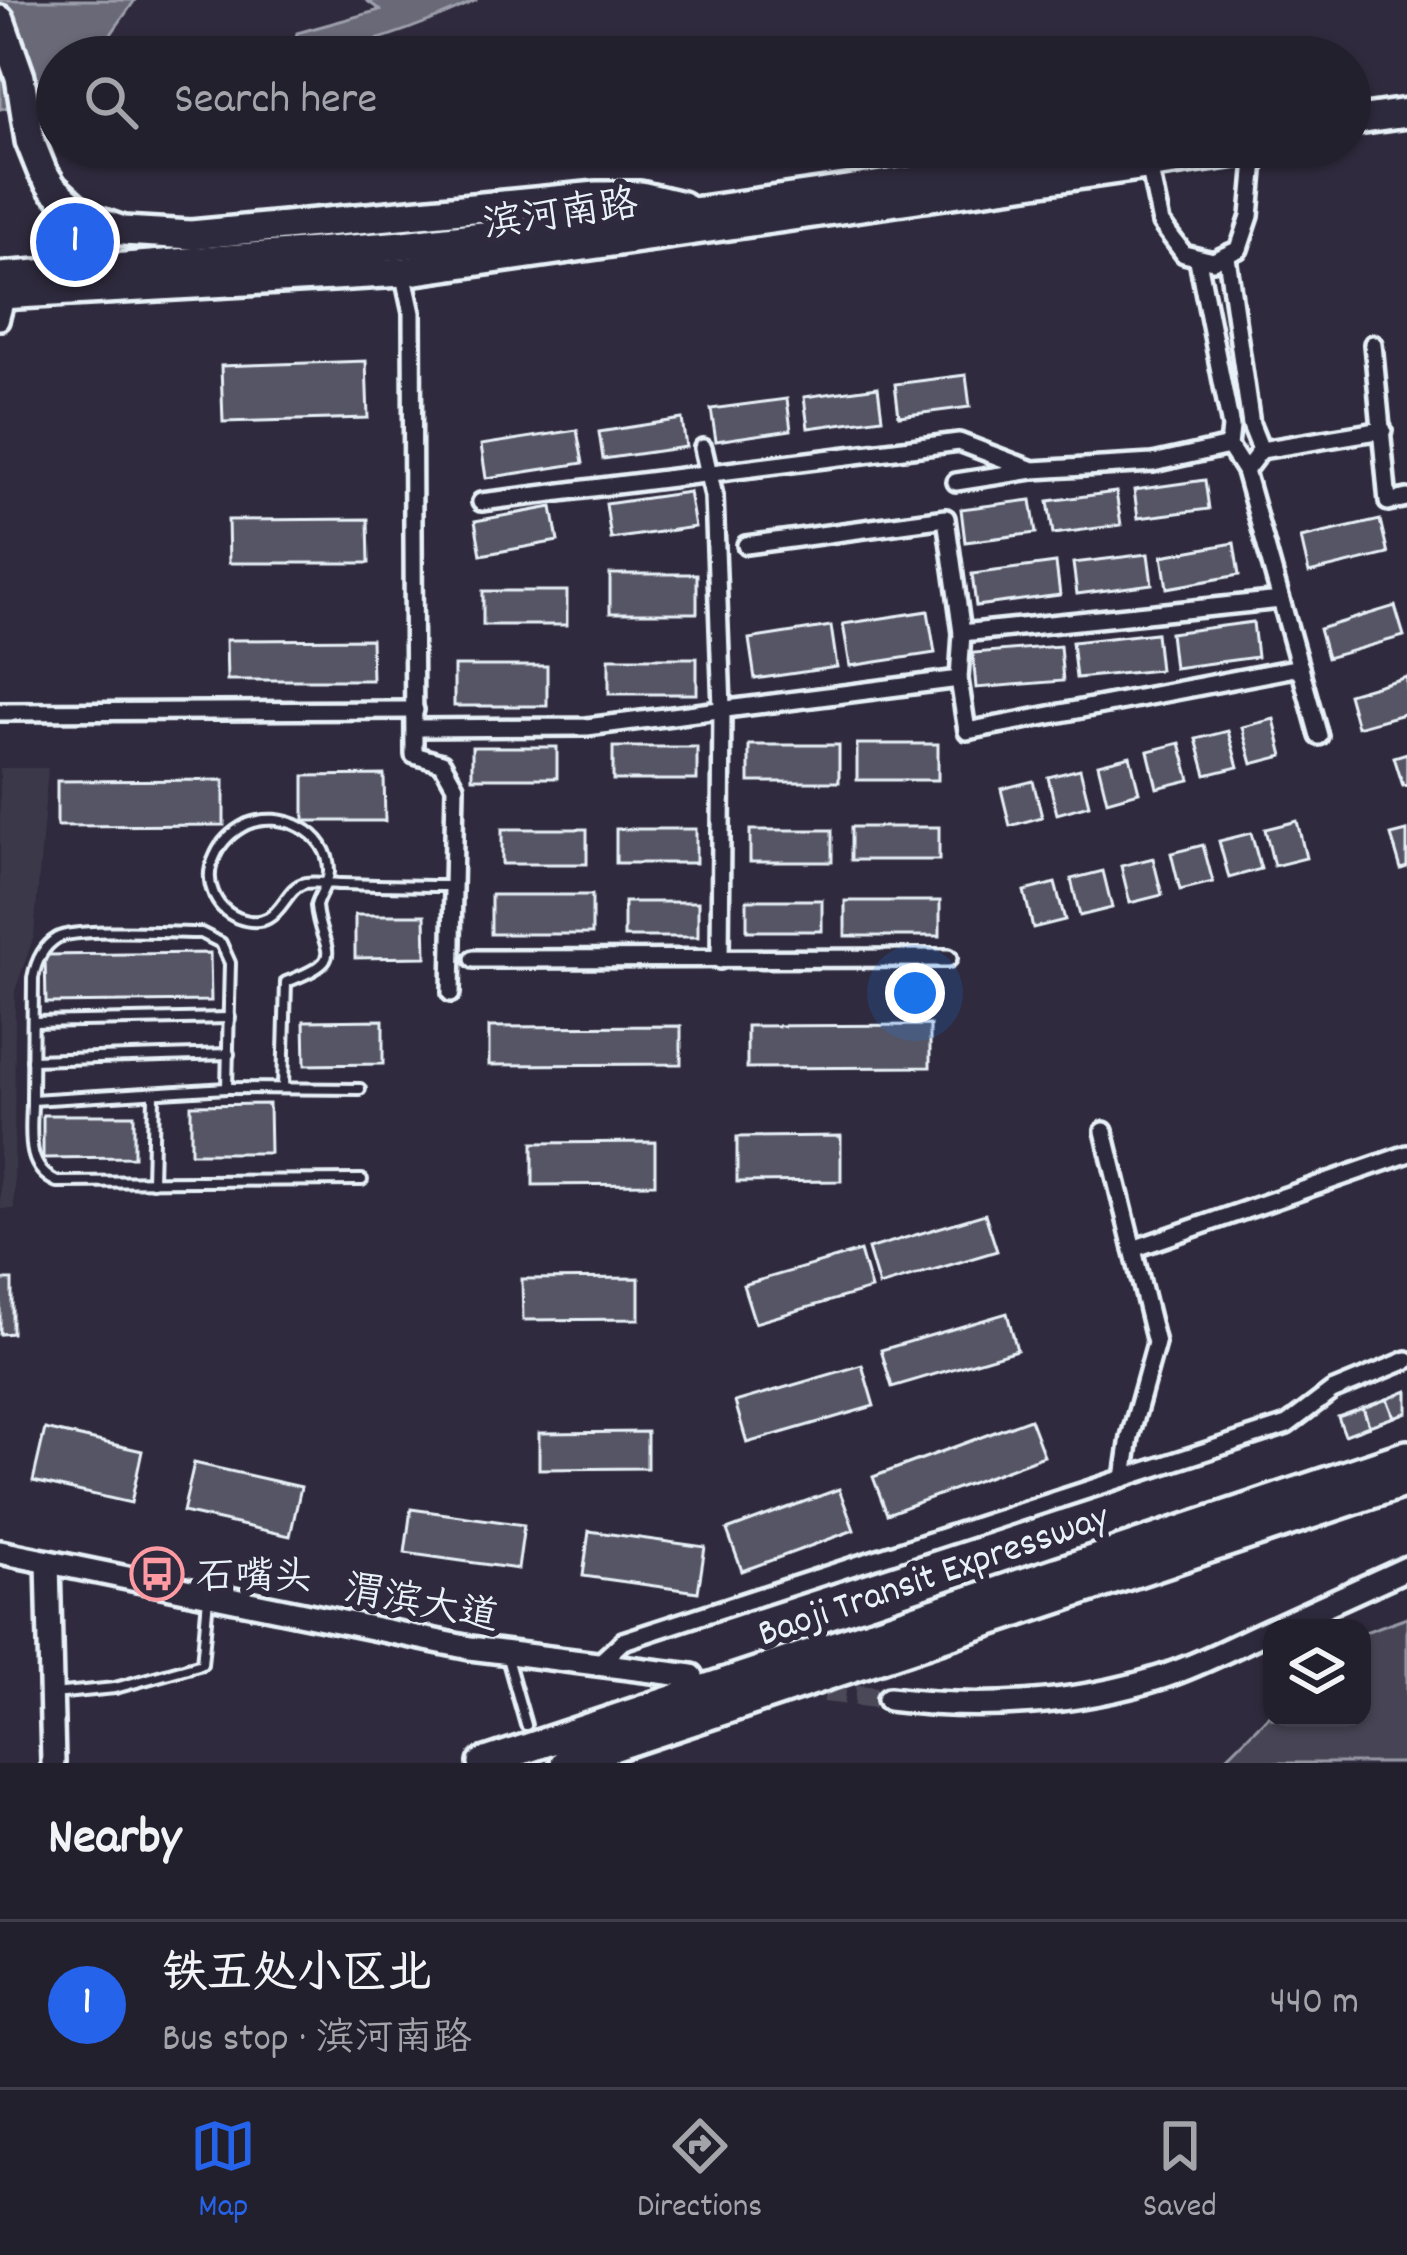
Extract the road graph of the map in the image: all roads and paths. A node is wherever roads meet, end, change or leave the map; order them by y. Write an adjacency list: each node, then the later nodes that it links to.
1 (0, 20): 6 (highway)
2 (1407, 113): 3 (highway)
3 (1371, 118)
4 (1407, 130): 5 (highway)
5 (1371, 134)
6 (36, 156)
7 (41, 168): 12 (highway)
8 (1054, 168): 12 (highway, 滨河南路)
9 (1075, 168): 15 (highway, 滨河南路)
10 (1154, 168): 14 (street)
11 (1259, 168): 13 (street)
12 (701, 211): 16 (highway, 滨河南路)
13 (1227, 257): 14 (street); 21 (street)
14 (1198, 260): 19 (street)
15 (403, 272): 16 (highway, 滨河南路); 34 (street)
16 (2, 297)
17 (1373, 344): 18 (street)
18 (1383, 430): 21 (street); 26 (street)
19 (1229, 446): 22 (street); 24 (street)
20 (703, 448): 23 (street)
21 (1261, 450): 24 (street)
22 (1033, 470): 23 (street); 25 (street)
23 (708, 471): 27 (street); 33 (street)
24 (1245, 471): 29 (street)
25 (956, 482)
26 (1407, 498)
27 (481, 502)
28 (746, 544): 30 (street)
29 (1281, 600): 30 (street); 31 (street)
30 (962, 633): 32 (street)
31 (1300, 668): 32 (street); 37 (street)
32 (959, 679): 33 (street)
33 (722, 707): 36 (street); 42 (street)
34 (415, 710): 35 (street); 36 (street)
35 (0, 712)
36 (415, 728): 39 (street)
37 (1319, 736)
38 (327, 884): 38 (lane); 39 (lane); 49 (lane)
39 (453, 886): 43 (street)
40 (948, 958): 42 (street)
41 (474, 959): 42 (street)
42 (720, 960)
43 (452, 993)
44 (230, 1018): 45 (lane); 45 (lane); 46 (lane)
45 (32, 1022): 47 (lane)
46 (229, 1054): 47 (lane); 48 (lane)
47 (32, 1060): 52 (lane)
48 (226, 1088): 49 (lane); 51 (lane)
49 (284, 1088): 50 (lane)
50 (360, 1089)
51 (154, 1095): 52 (lane); 56 (lane)
52 (32, 1100): 56 (lane)
53 (1104, 1131): 57 (street)
54 (1407, 1154): 57 (street)
55 (362, 1180): 56 (lane)
56 (152, 1182)
57 (1133, 1249): 60 (street)
58 (1407, 1360): 60 (street)
59 (1407, 1455): 75 (highway, Baoji Transit Expressway)
60 (1124, 1478): 69 (street)
61 (1407, 1482): 76 (highway, Baoji Transit Expressway)
62 (0, 1552): 63 (main road, 渭滨大道)
63 (48, 1562): 65 (main road, 渭滨大道); 71 (main road)
64 (1407, 1568): 66 (main road)
65 (208, 1595): 68 (main road, 渭滨大道); 71 (lane)
66 (1296, 1619)
67 (1263, 1634): 72 (main road)
68 (505, 1652): 69 (main road, 渭滨大道); 73 (lane)
69 (598, 1664): 70 (main road, 渭滨大道)
70 (692, 1676)
71 (51, 1694): 74 (main road)
72 (889, 1699)
73 (526, 1725)
74 (52, 1763)
75 (483, 1763)
76 (565, 1763)

